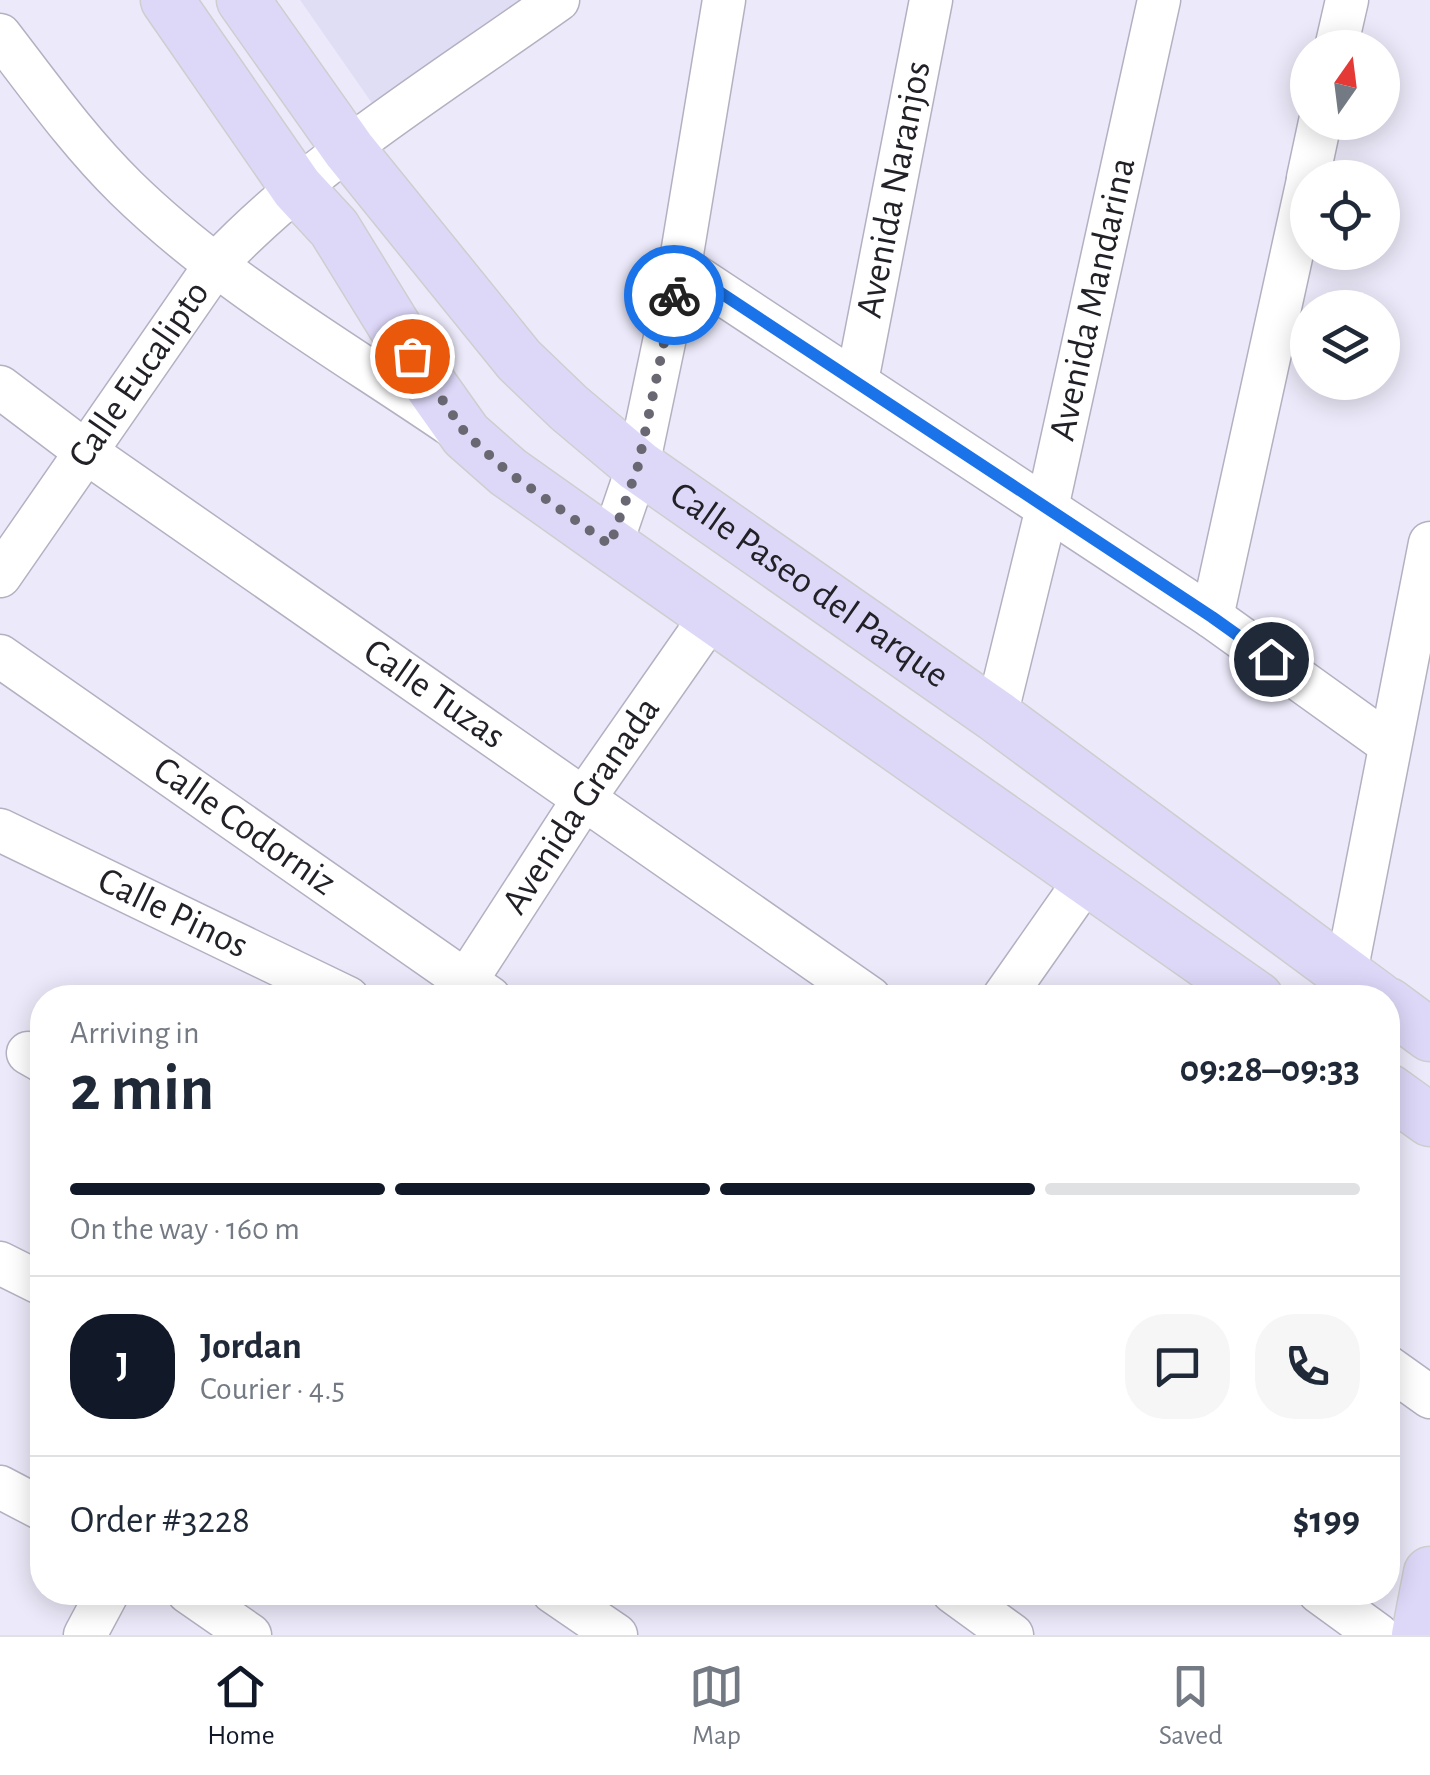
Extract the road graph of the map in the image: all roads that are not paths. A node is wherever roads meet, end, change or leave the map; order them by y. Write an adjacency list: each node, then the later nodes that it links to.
1 (167, 0): 11 (main road)
2 (243, 0): 10 (main road, Calle Paseo del Parque)
3 (558, 0): 10 (street, Calle Eucalipto)
4 (724, 0): 14 (street)
5 (931, 0): 15 (street, Avenida Naranjos)
6 (1158, 0): 20 (street, Avenida Mandarina)
7 (1347, 0): 8 (street)
8 (1340, 30)
9 (0, 35): 13 (street)
10 (349, 150): 11 (street, Calle Eucalipto); 19 (main road, Calle Paseo del Parque)
11 (297, 188): 13 (street, Calle Eucalipto); 17 (main road)
12 (1290, 261): 25 (street)
13 (216, 264): 17 (street); 18 (street, Calle Eucalipto)
14 (680, 266): 15 (street); 19 (street)
15 (857, 381): 20 (street)
16 (0, 386): 18 (street, Calle Tuzas)
17 (466, 434): 22 (main road)
18 (86, 452): 23 (street, Calle Eucalipto); 29 (street, Calle Tuzas)
19 (638, 466): 22 (street); 27 (main road, Calle Paseo del Parque)
20 (1048, 508): 25 (street); 27 (street, Avenida Mandarina)
21 (1430, 544): 28 (street)
22 (610, 545): 24 (main road)
23 (0, 576)
24 (712, 616): 29 (street, Avenida Granada); 31 (main road)
25 (1212, 617): 28 (street)
26 (0, 656): 33 (street, Calle Codorniz)
27 (996, 716): 38 (main road, Calle Paseo del Parque)
28 (1389, 744): 39 (street)
29 (584, 797): 34 (street, Avenida Granada); 35 (street, Calle Tuzas)
30 (0, 830): 32 (street, Calle Pinos)
31 (1087, 878): 36 (street); 37 (main road)
32 (321, 985)
33 (460, 985)
34 (474, 985)
35 (852, 985)
36 (1012, 985)
37 (1239, 985)
38 (1349, 985)
39 (1355, 985)
40 (1400, 1013): 41 (main road)
41 (1430, 1036)
42 (1400, 1099): 43 (main road)
43 (1430, 1120)
44 (0, 1263): 45 (street)
45 (30, 1278)
46 (1400, 1376): 47 (street)
47 (1430, 1397)
48 (0, 1487): 49 (street)
49 (30, 1503)
50 (1430, 1572): 61 (main road)
51 (101, 1605): 56 (street)
52 (207, 1605): 57 (street)
53 (972, 1605): 59 (street)
54 (1337, 1605): 60 (street)
55 (570, 1607): 58 (street)
56 (85, 1635)
57 (250, 1635)
58 (616, 1635)
59 (1012, 1635)
60 (1378, 1635)
61 (1418, 1635)

